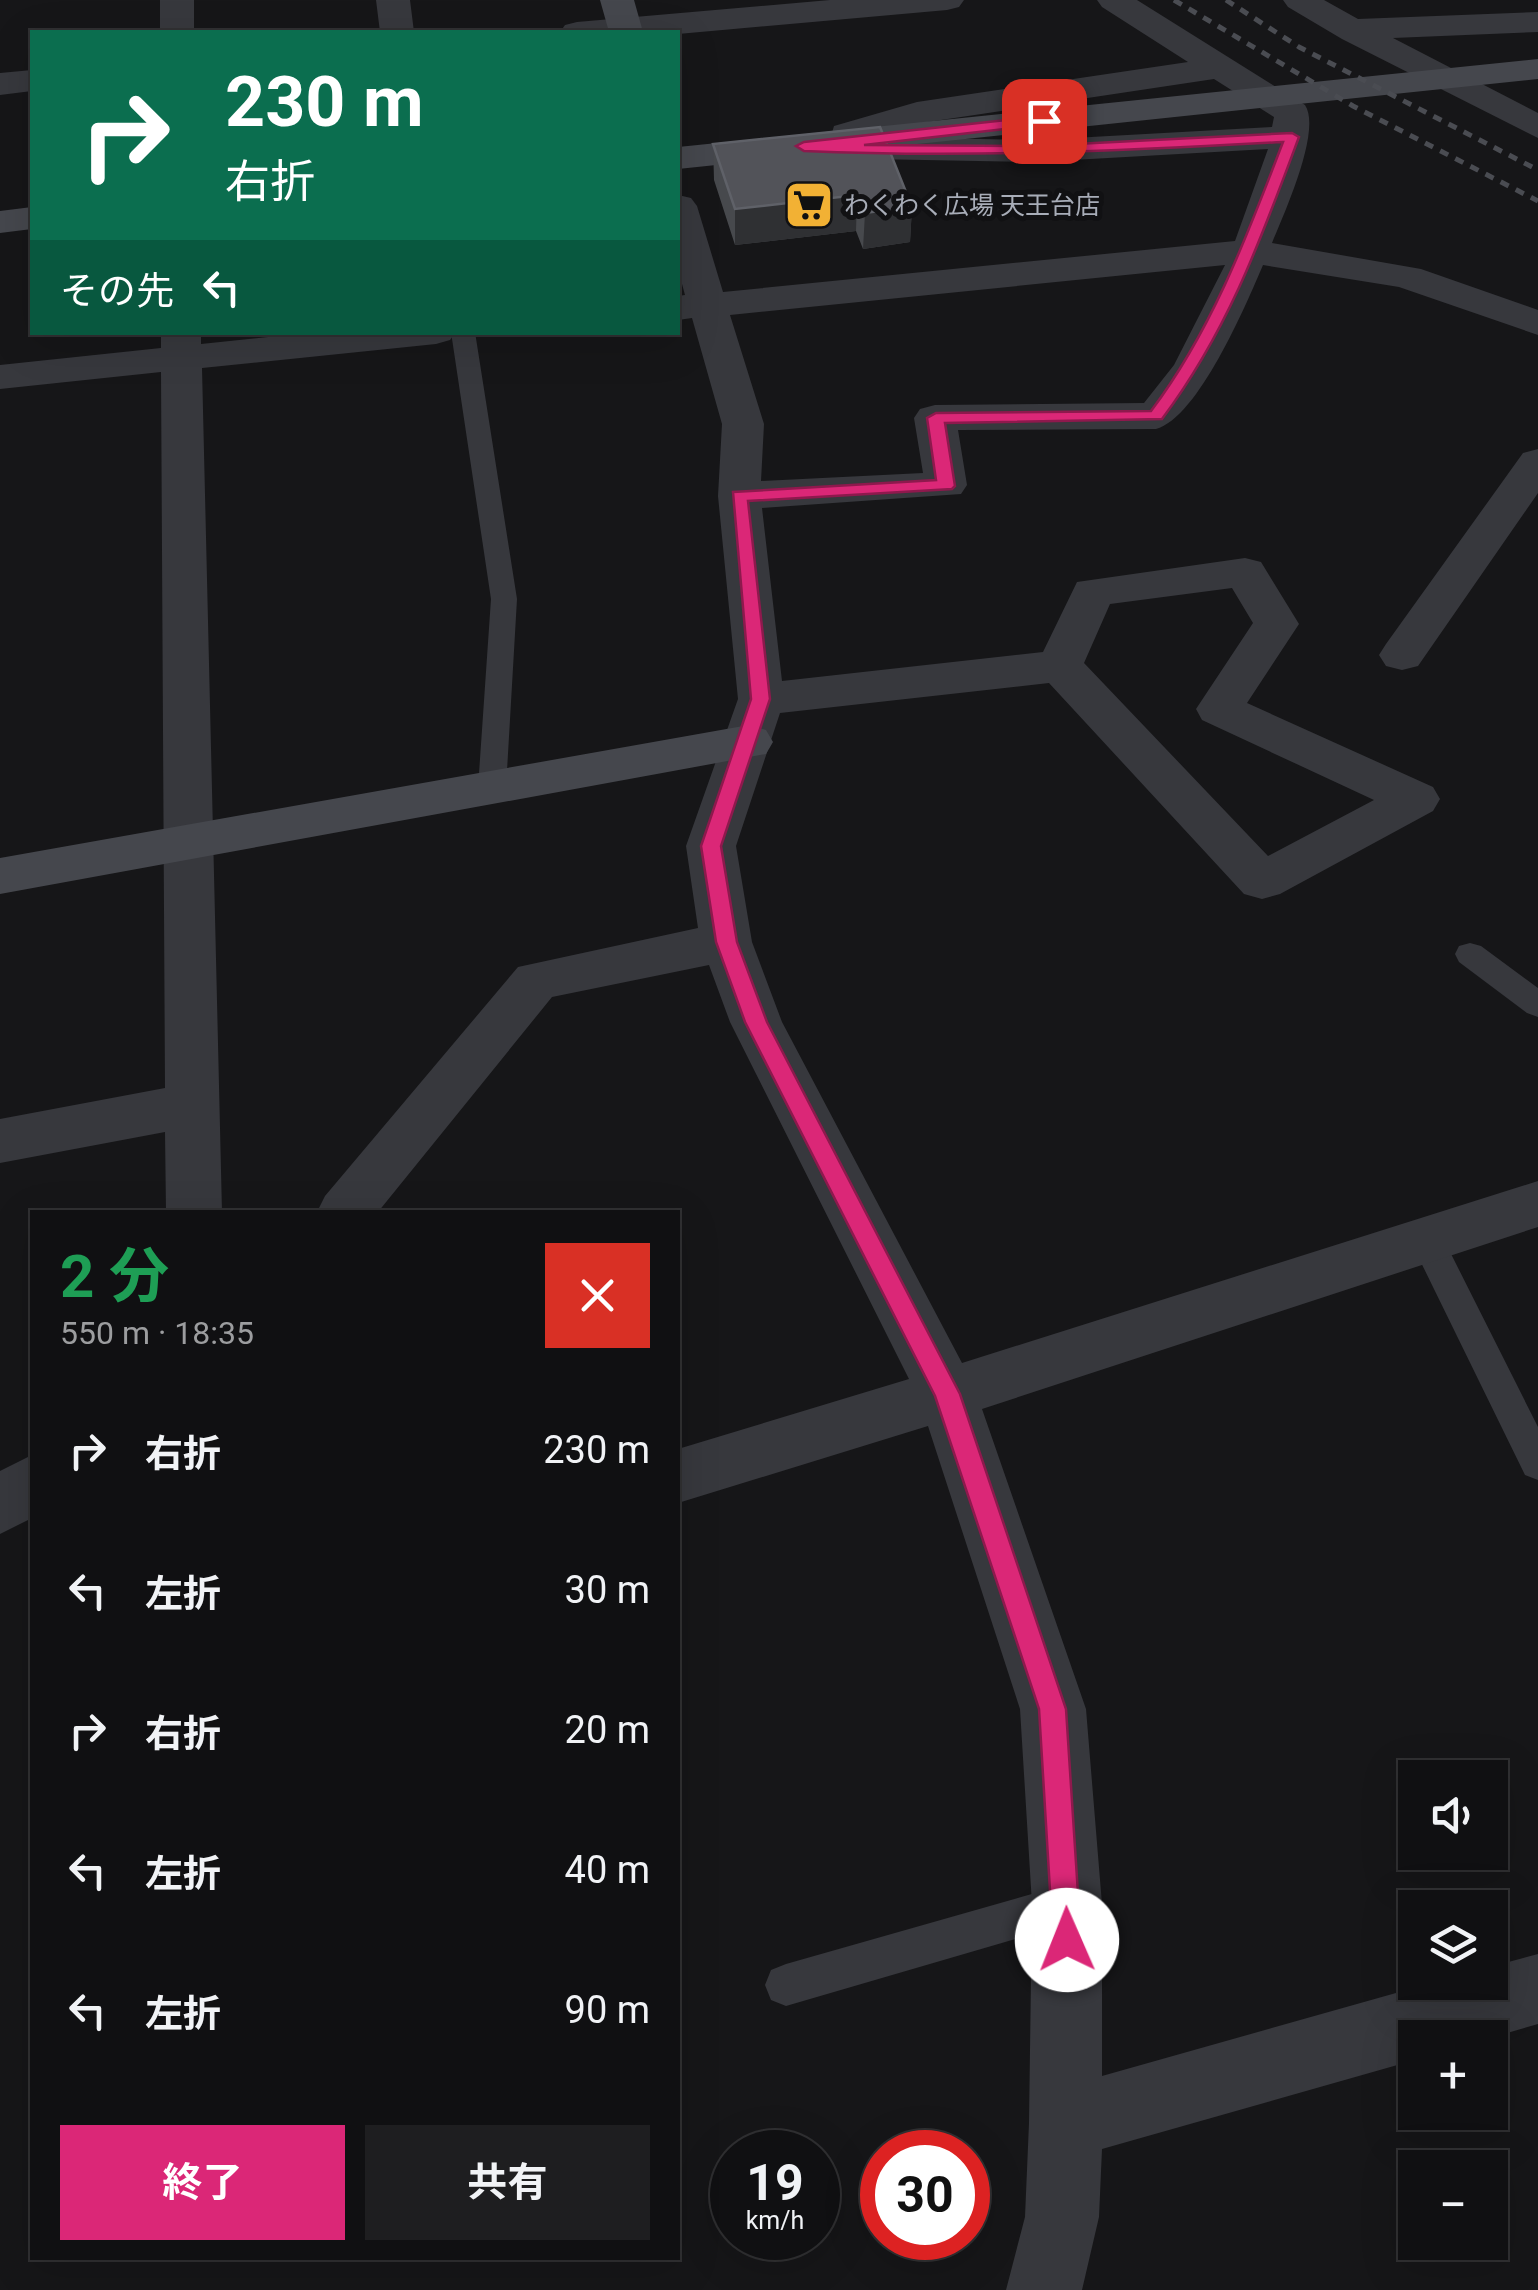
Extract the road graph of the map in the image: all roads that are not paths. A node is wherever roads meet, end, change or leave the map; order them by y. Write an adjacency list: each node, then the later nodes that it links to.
1 (177, 0): 8 (street)
2 (393, 0): 9 (street)
3 (947, 0): 6 (street)
4 (1114, 0): 12 (street)
5 (1300, 0): 11 (street)
6 (622, 20): 10 (street)
7 (1538, 22): 11 (street)
8 (177, 30)
9 (397, 30)
10 (584, 30)
11 (1352, 30): 16 (street)
12 (1217, 68): 17 (street); 18 (street)
13 (1528, 70): 18 (street)
14 (30, 81): 15 (street)
15 (0, 84)
16 (1536, 125)
17 (1292, 137): 18 (street); 23 (street)
18 (804, 146): 19 (street)
19 (680, 158)
20 (30, 218): 22 (street)
21 (680, 219): 24 (street)
22 (0, 222)
23 (1249, 251): 24 (street); 25 (street); 31 (street)
24 (693, 306): 31 (street)
25 (1538, 323)
26 (381, 335): 28 (street)
27 (463, 335): 35 (lane)
28 (181, 346): 29 (street); 36 (street)
29 (0, 378)
30 (1538, 462): 32 (street)
31 (739, 496): 34 (street)
32 (1402, 654)
33 (1060, 666): 33 (street); 34 (street)
34 (754, 721): 35 (street); 38 (street)
35 (492, 788): 36 (street)
36 (190, 842): 37 (street); 41 (street)
37 (0, 876)
38 (726, 942): 45 (street); 47 (street)
39 (1470, 954): 40 (lane)
40 (1538, 1005)
41 (192, 1105): 42 (street); 44 (street)
42 (0, 1141)
43 (1538, 1204): 46 (street)
44 (194, 1210)
45 (347, 1210)
46 (1427, 1240): 47 (street); 48 (lane)
47 (947, 1394): 49 (street); 52 (street)
48 (1538, 1464)
49 (680, 1475)
50 (30, 1485): 51 (street)
51 (0, 1506)
52 (1067, 1904): 53 (lane); 55 (street)
53 (786, 1985)
54 (1538, 1989): 55 (street)
55 (1066, 2122): 56 (street)
56 (1044, 2290)

